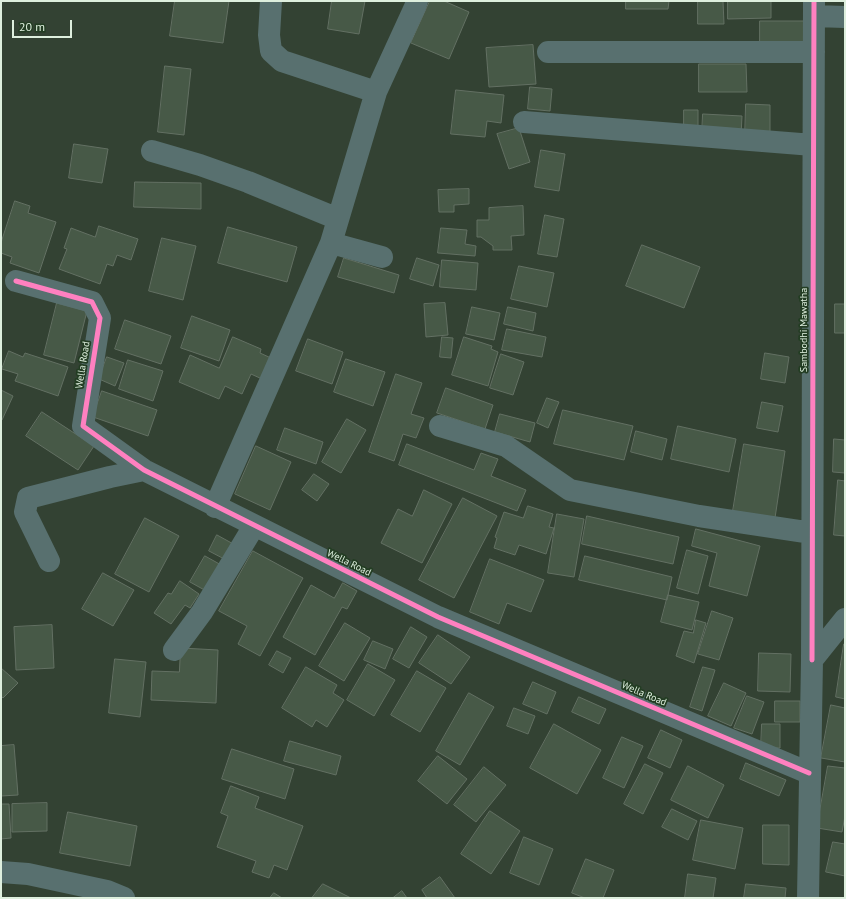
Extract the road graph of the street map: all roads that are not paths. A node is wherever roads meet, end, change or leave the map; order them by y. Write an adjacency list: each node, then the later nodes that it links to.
1 (271, 1): 7 (street)
2 (417, 1): 7 (street)
3 (814, 8): 4 (street); 6 (street, Sambodhi Mawatha)
4 (845, 17)
5 (548, 52): 6 (street)
6 (814, 52): 9 (street, Sambodhi Mawatha)
7 (376, 92): 11 (street)
8 (524, 122): 9 (street)
9 (813, 145): 19 (street, Sambodhi Mawatha)
10 (152, 152): 11 (street)
11 (338, 219): 12 (street)
12 (331, 243): 13 (street); 17 (street)
13 (382, 256)
14 (16, 281): 16 (street, Wella Road)
15 (440, 426): 19 (street)
16 (144, 470): 17 (street, Wella Road); 20 (street)
17 (215, 507): 18 (street, Wella Road)
18 (254, 526): 22 (street); 24 (street, Wella Road)
19 (812, 533): 23 (street, Sambodhi Mawatha)
20 (49, 561)
21 (845, 619): 23 (street)
22 (174, 650)
23 (812, 660): 24 (street, Sambodhi Mawatha)
24 (809, 773): 27 (street, Sambodhi Mawatha)
25 (1, 872): 26 (street)
26 (124, 898)
27 (808, 898)

